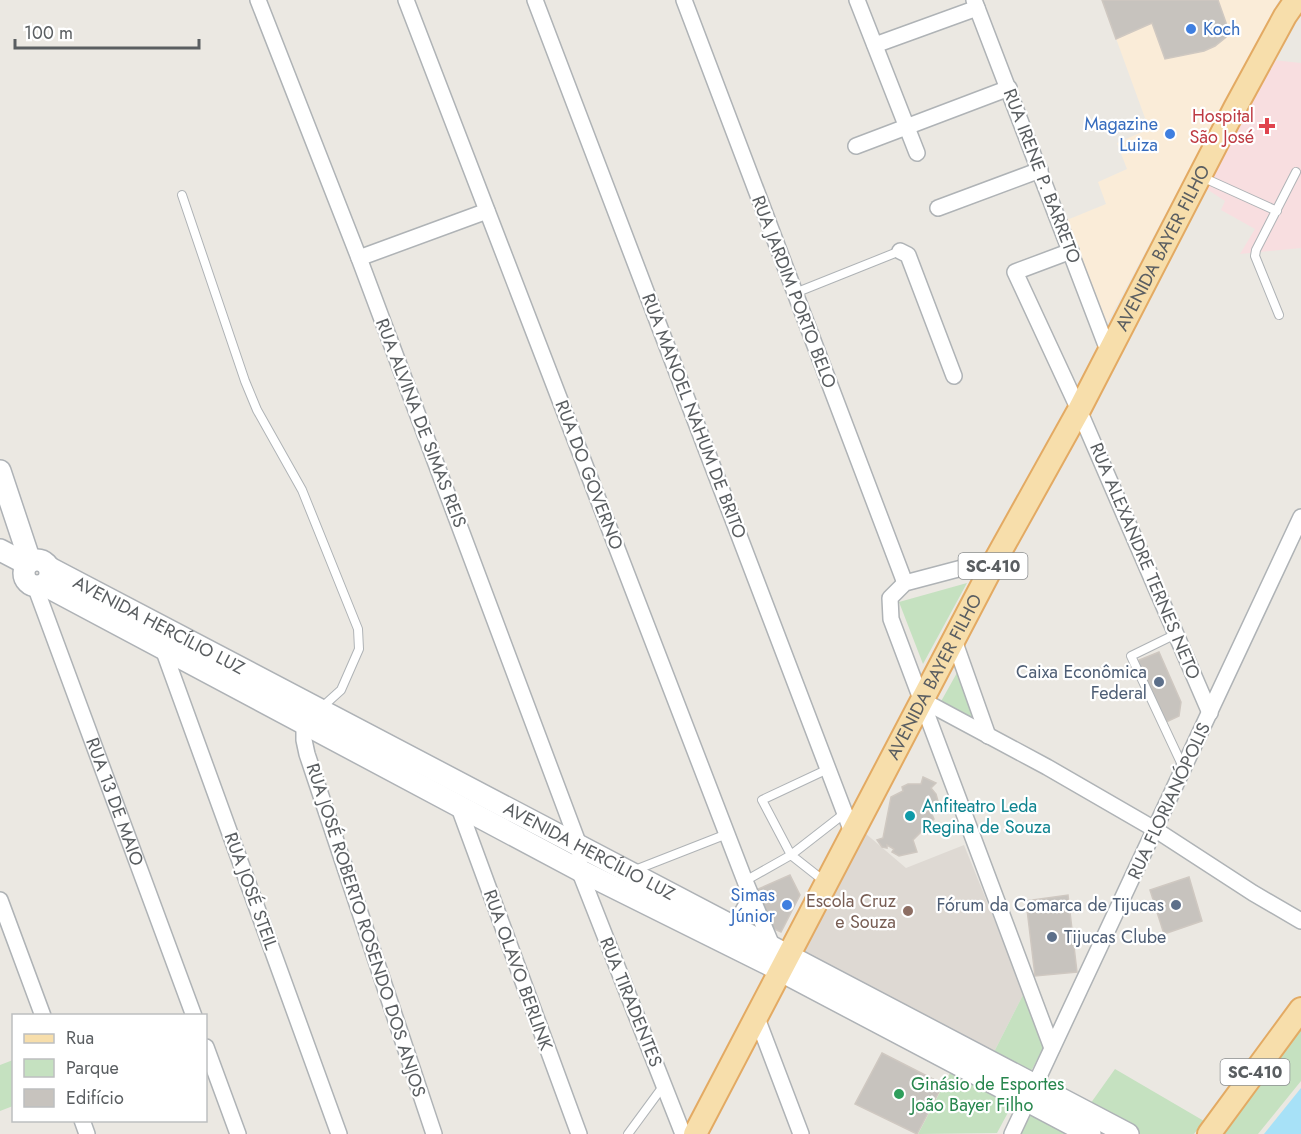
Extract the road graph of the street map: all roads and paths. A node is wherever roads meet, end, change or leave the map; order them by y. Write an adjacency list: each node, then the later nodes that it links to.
1 (258, 0): 22 (street, RUA ALVINA DE SIMAS REIS)
2 (406, 0): 18 (street, RUA DO GOVERNO)
3 (535, 0): 43 (street, RUA MANOEL NAHUM DE BRITO)
4 (684, 0): 23 (street, RUA JARDIM PORTO BELO)
5 (858, 0): 8 (street)
6 (1296, 0): 15 (main road, AVENIDA BAYER FILHO / SC-410)
7 (975, 4): 8 (street); 9 (street, RUA IRENE P. BARRETO)
8 (875, 45): 10 (street)
9 (1009, 88): 10 (street); 13 (street, RUA IRENE P. BARRETO)
10 (907, 126): 11 (street); 12 (street)
11 (856, 146)
12 (917, 153)
13 (1040, 170): 17 (street); 21 (street, RUA IRENE P. BARRETO)
14 (1296, 172): 19 (lane)
15 (1201, 176): 19 (lane); 25 (main road, AVENIDA BAYER FILHO / SC-410)
16 (182, 195): 40 (lane)
17 (938, 208)
18 (487, 211): 22 (street); 47 (street, RUA DO GOVERNO)
19 (1276, 211): 24 (lane)
20 (900, 251): 23 (lane); 26 (street)
21 (1071, 251): 25 (street, RUA IRENE P. BARRETO); 27 (street, RUA ALEXANDRE TERNES NETO)
22 (359, 258): 48 (street, RUA ALVINA DE SIMAS REIS)
23 (795, 293): 34 (street, RUA JARDIM PORTO BELO)
24 (1279, 315)
25 (1109, 353): 27 (main road, AVENIDA BAYER FILHO / SC-410)
26 (954, 376)
27 (1079, 410): 31 (main road, AVENIDA BAYER FILHO / SC-410); 35 (street, RUA ALEXANDRE TERNES NETO)
28 (0, 471): 33 (street, RUA 13 DE MAIO)
29 (1301, 517): 39 (street, RUA FLORIANÓPOLIS)
30 (0, 550): 33 (street, AVENIDA HERCÍLIO LUZ)
31 (996, 559): 34 (street); 36 (main road, AVENIDA BAYER FILHO / SC-410)
32 (0, 565): 33 (street, AVENIDA HERCÍLIO LUZ)
33 (35, 574): 37 (street, AVENIDA HERCÍLIO LUZ); 40 (street, AVENIDA HERCÍLIO LUZ); 61 (street, RUA 13 DE MAIO)
34 (905, 583): 38 (street)
35 (1176, 634): 39 (street, RUA ALEXANDRE TERNES NETO); 42 (lane)
36 (954, 640): 38 (main road, AVENIDA BAYER FILHO / SC-410); 41 (street)
37 (163, 649): 40 (street, AVENIDA HERCÍLIO LUZ); 68 (street, RUA JOSÉ STEIL)
38 (922, 700): 41 (street); 45 (main road, AVENIDA BAYER FILHO / SC-410); 63 (street)
39 (1210, 713): 42 (street, RUA FLORIANÓPOLIS)
40 (312, 717): 44 (street, AVENIDA HERCÍLIO LUZ); 48 (street, AVENIDA HERCÍLIO LUZ); 69 (street, RUA JOSÉ ROBERTO ROSENDO DOS ANJOS)
41 (988, 736): 46 (street)
42 (1184, 768): 46 (street, RUA FLORIANÓPOLIS)
43 (828, 769): 45 (street, RUA MANOEL NAHUM DE BRITO); 49 (lane)
44 (458, 805): 50 (street, AVENIDA HERCÍLIO LUZ); 70 (street, RUA OLAVO BERLINK)
45 (849, 823): 49 (lane); 53 (main road, AVENIDA BAYER FILHO / SC-410)
46 (1156, 830): 56 (street); 63 (street, RUA FLORIANÓPOLIS)
47 (727, 834): 51 (lane); 52 (street, RUA DO GOVERNO)
48 (580, 848): 50 (street); 51 (street, AVENIDA HERCÍLIO LUZ)
49 (791, 855): 52 (lane); 53 (lane)
50 (579, 870): 58 (street, AVENIDA HERCÍLIO LUZ); 65 (street, RUA TIRADENTES)
51 (628, 873): 57 (street, AVENIDA HERCÍLIO LUZ)
52 (745, 881): 54 (street, RUA DO GOVERNO)
53 (825, 882): 58 (main road, AVENIDA BAYER FILHO / SC-410)
54 (751, 897): 57 (street); 58 (street, RUA DO GOVERNO)
55 (0, 900): 60 (street)
56 (1301, 921)
57 (731, 927): 58 (street, AVENIDA HERCÍLIO LUZ)
58 (781, 958): 62 (main road, AVENIDA BAYER FILHO / SC-410); 66 (street, AVENIDA HERCÍLIO LUZ)
59 (1301, 1009): 78 (main road, SC-410)
60 (42, 1014)
61 (193, 1014)
62 (757, 1018): 73 (main road, AVENIDA BAYER FILHO / SC-410); 74 (street)
63 (1052, 1048): 66 (street, RUA FLORIANÓPOLIS)
64 (207, 1050): 67 (street)
65 (664, 1085): 71 (lane); 72 (street, RUA TIRADENTES)
66 (1031, 1093): 75 (street, RUA FLORIANÓPOLIS); 76 (street, AVENIDA HERCÍLIO LUZ); 77 (street, AVENIDA HERCÍLIO LUZ)
67 (238, 1134)
68 (339, 1134)
69 (434, 1134)
70 (579, 1134)
71 (628, 1134)
72 (683, 1134)
73 (695, 1134)
74 (801, 1134)
75 (1012, 1134)
76 (1090, 1134)
77 (1128, 1134)
78 (1209, 1134)

